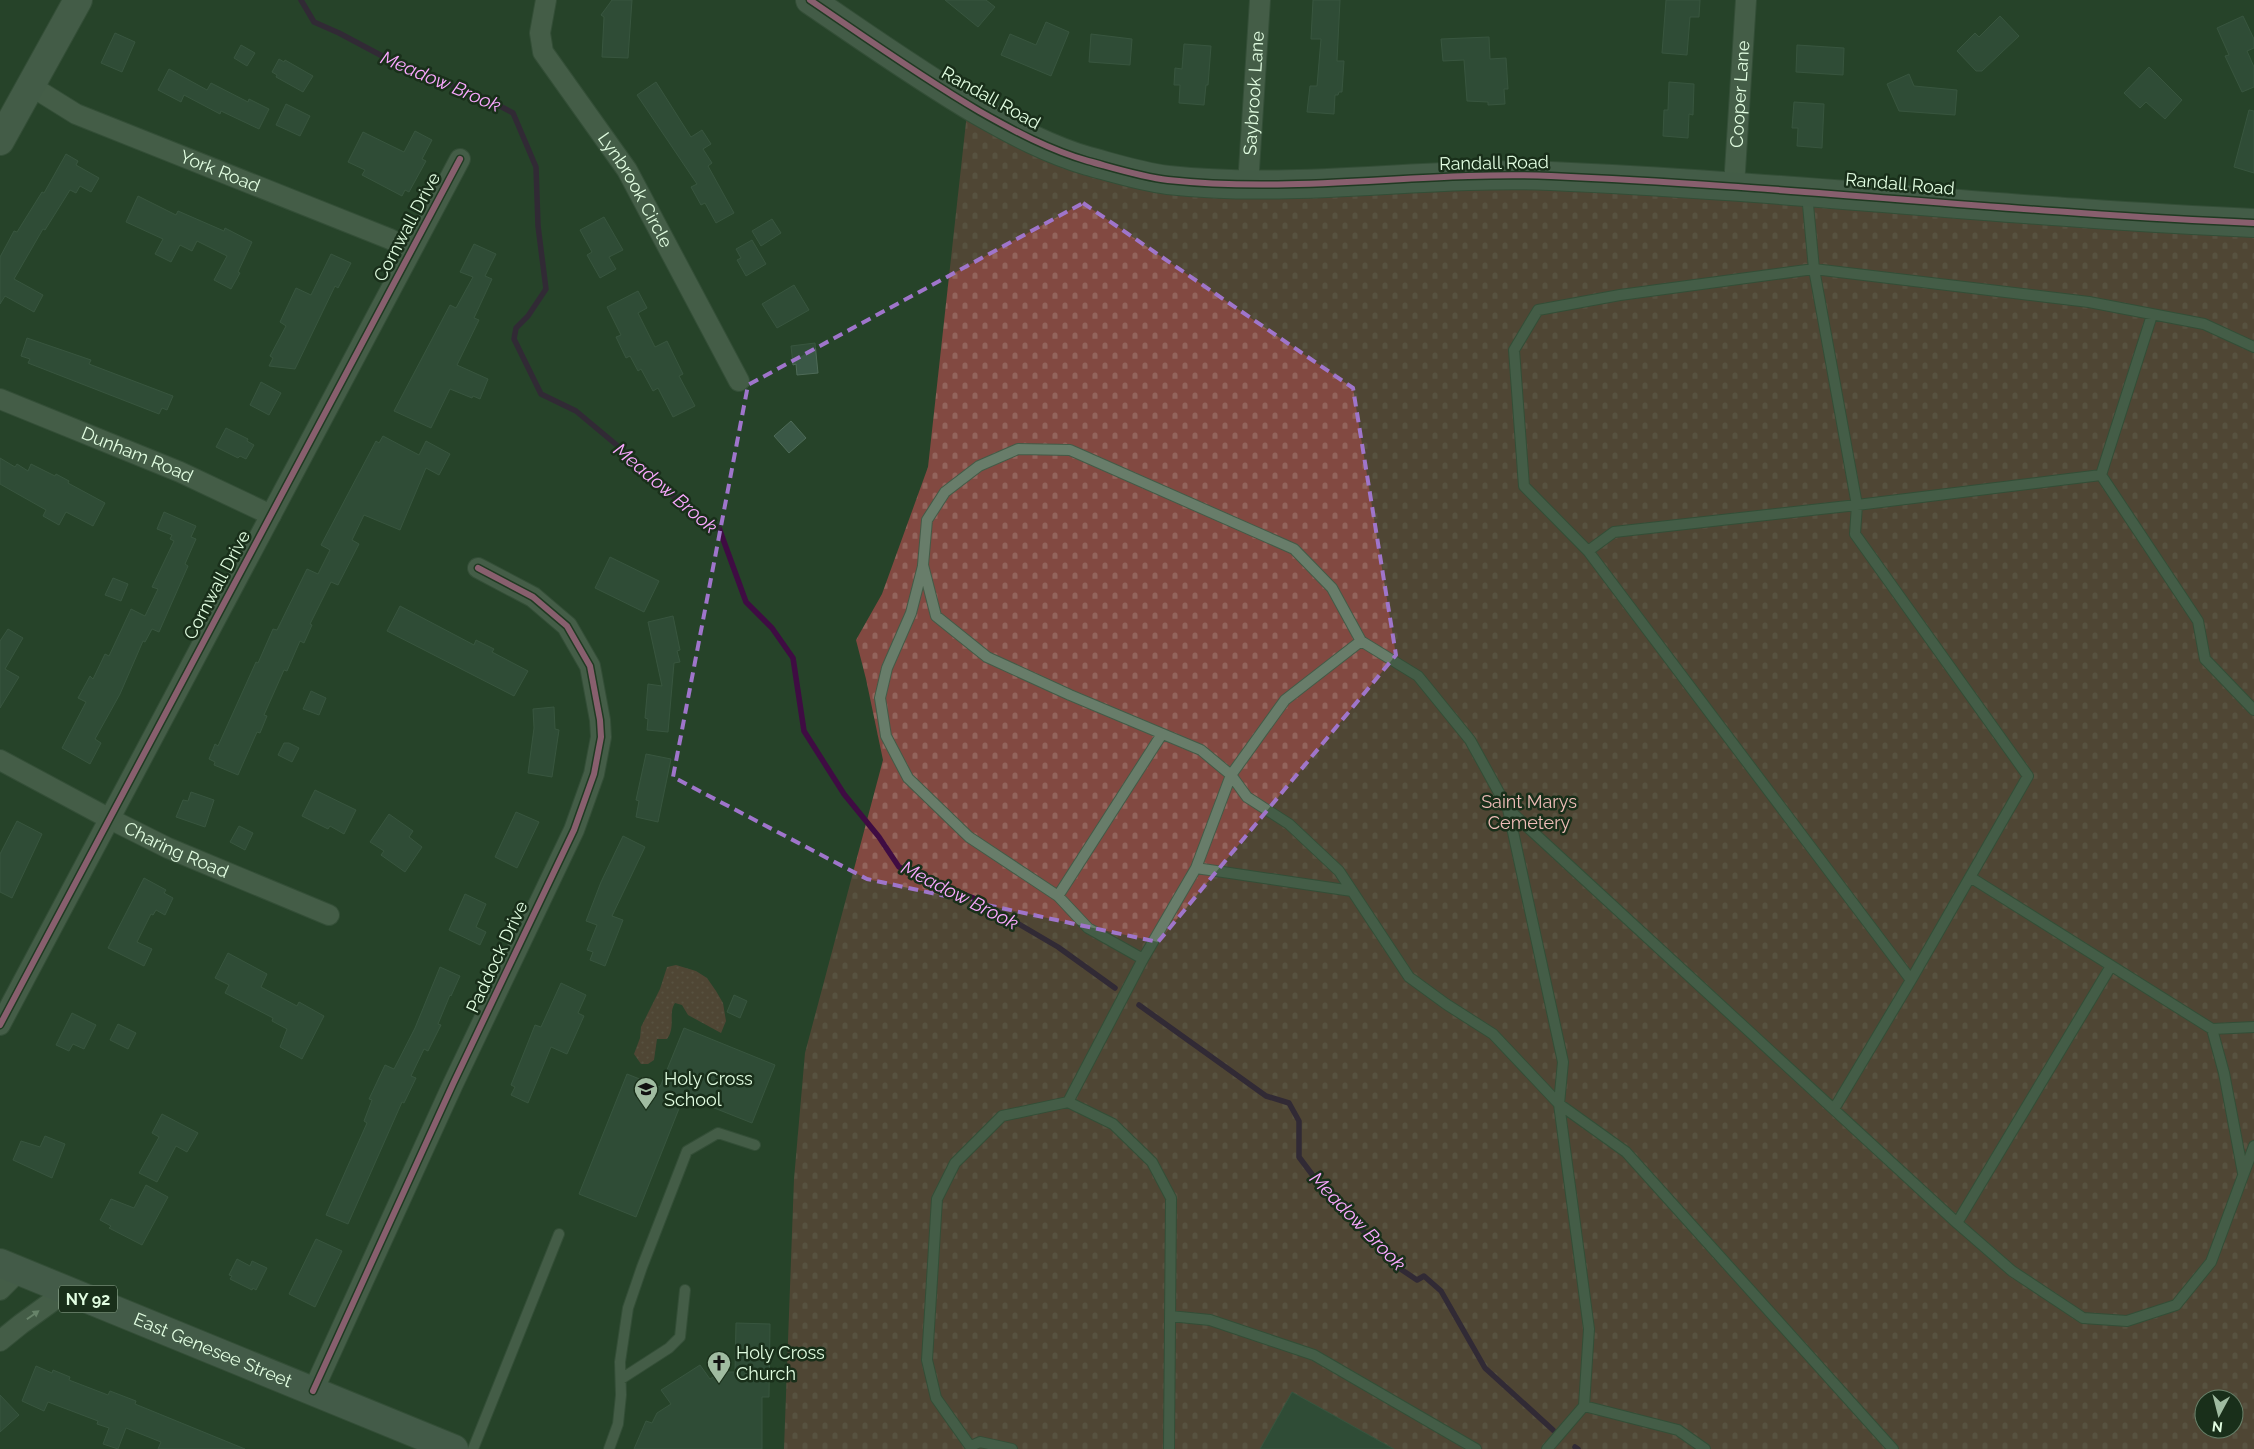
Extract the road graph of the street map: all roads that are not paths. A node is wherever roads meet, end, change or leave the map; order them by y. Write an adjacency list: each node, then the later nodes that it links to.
1 (78, 0): 6 (street)
2 (546, 0): 17 (street, Lynbrook Circle)
3 (810, 0): 9 (street, Randall Road)
4 (1260, 0): 9 (street, Saybrook Lane)
5 (1746, 0): 10 (street, Cooper Lane)
6 (31, 86): 7 (street); 13 (street, York Road)
7 (0, 141)
8 (460, 158): 13 (street, Cornwall Drive)
9 (1248, 185): 10 (street, Randall Road)
10 (1734, 186): 11 (street, Randall Road)
11 (1807, 192): 12 (street, Randall Road); 14 (lane)
12 (2254, 223)
13 (411, 250): 21 (street, Cornwall Drive)
14 (1814, 269): 15 (lane); 20 (lane); 22 (lane)
15 (2152, 314): 16 (lane); 19 (lane)
16 (2254, 347)
17 (739, 381)
18 (0, 399): 21 (street, Dunham Road)
19 (2101, 475): 20 (lane); 26 (lane)
20 (1857, 505): 22 (lane); 33 (lane)
21 (271, 514): 31 (street, Cornwall Drive)
22 (1588, 551): 39 (lane)
23 (923, 566): 25 (lane); 27 (lane); 35 (lane)
24 (478, 568): 58 (street, Paddock Drive)
25 (1360, 641): 29 (lane); 30 (lane)
26 (2254, 710)
27 (1162, 734): 29 (lane); 35 (lane)
28 (0, 760): 31 (street, Charing Road)
29 (1231, 775): 32 (lane); 34 (lane)
30 (1508, 809): 44 (lane); 45 (lane)
31 (110, 819): 36 (street, Charing Road); 40 (street, Cornwall Drive)
32 (1196, 868): 34 (lane); 37 (lane)
33 (1970, 877): 38 (lane); 39 (lane)
34 (1352, 891): 44 (lane)
35 (1058, 896): 37 (lane)
36 (329, 915)
37 (1143, 959): 43 (lane)
38 (2111, 966): 42 (lane); 49 (lane)
39 (1911, 980): 45 (lane)
40 (0, 1025)
41 (2254, 1027): 42 (lane)
42 (2212, 1029): 48 (lane)
43 (1068, 1102): 55 (lane); 60 (lane)
44 (1559, 1104): 59 (lane); 69 (lane)
45 (1834, 1109): 49 (lane)
46 (755, 1145): 57 (lane)
47 (2254, 1146): 48 (lane)
48 (2244, 1174): 49 (lane)
49 (1956, 1223)
50 (558, 1234): 62 (lane)
51 (10, 1267): 52 (street); 53 (main road, East Genesee Street / NY 92)
52 (0, 1290)
53 (68, 1290): 56 (street, one-way to 53); 58 (main road, East Genesee Street / NY 92)
54 (685, 1290): 57 (lane)
55 (1170, 1316): 65 (lane); 66 (lane)
56 (0, 1341)
57 (621, 1380): 63 (lane)
58 (313, 1391): 61 (main road, East Genesee Street / NY 92)
59 (1584, 1406): 67 (lane); 68 (lane)
60 (971, 1448): 64 (lane)
61 (454, 1449)
62 (473, 1449)
63 (609, 1449)
64 (1012, 1449)
65 (1169, 1449)
66 (1476, 1449)
67 (1547, 1449)
68 (1706, 1449)
69 (1893, 1449)

